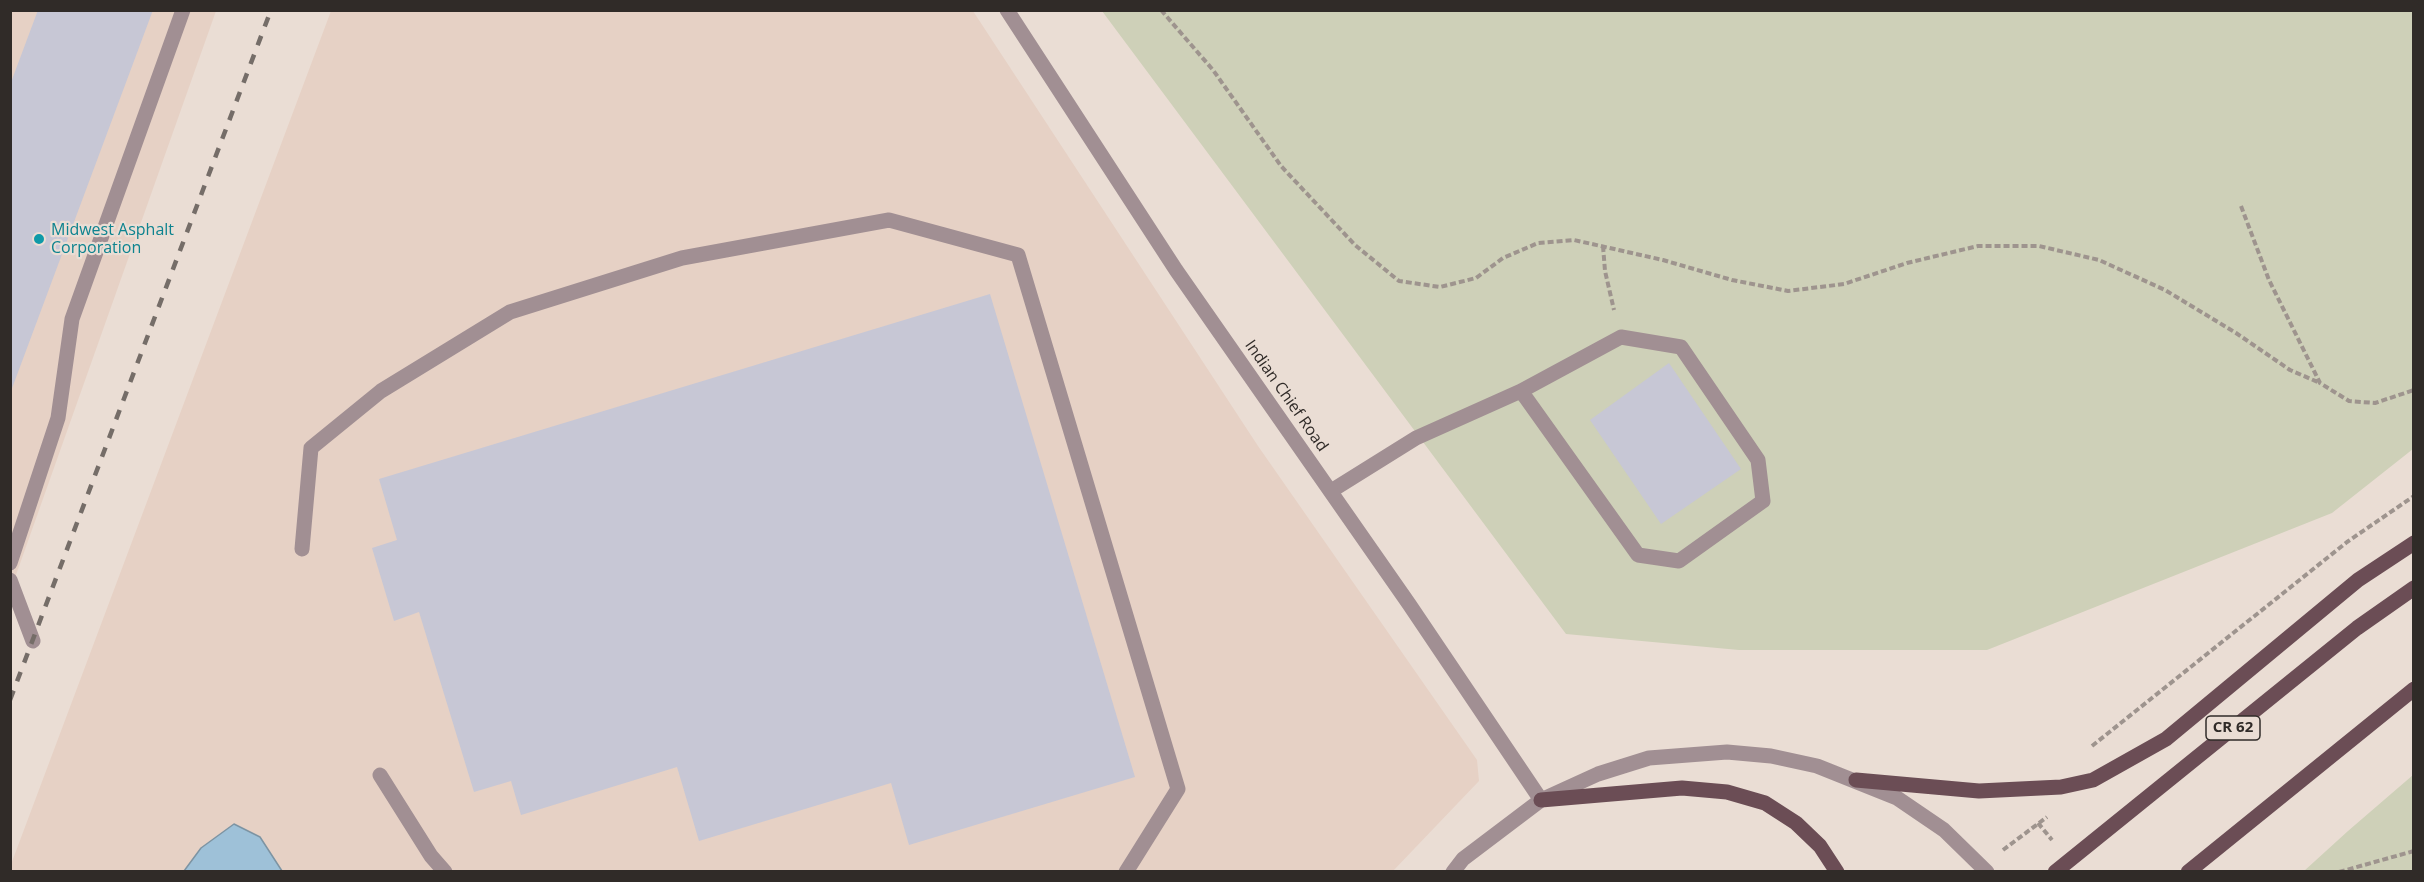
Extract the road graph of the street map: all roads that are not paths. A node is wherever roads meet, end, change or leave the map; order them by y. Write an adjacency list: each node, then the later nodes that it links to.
1 (183, 10): 7 (street)
2 (1007, 10): 4 (street, Indian Chief Road)
3 (1521, 391): 3 (street); 4 (street)
4 (1331, 491): 14 (street, Indian Chief Road)
5 (2414, 543): 13 (main road)
6 (302, 549): 16 (street)
7 (10, 563)
8 (10, 580): 10 (street)
9 (2414, 588): 20 (main road, CR 62)
10 (33, 640)
11 (2414, 689): 21 (main road)
12 (380, 775): 15 (street)
13 (1856, 780): 14 (street); 19 (street)
14 (1540, 800): 17 (street); 18 (main road)
15 (445, 872)
16 (1126, 872)
17 (1452, 872)
18 (1837, 872)
19 (1987, 872)
20 (2055, 872)
21 (2188, 872)

